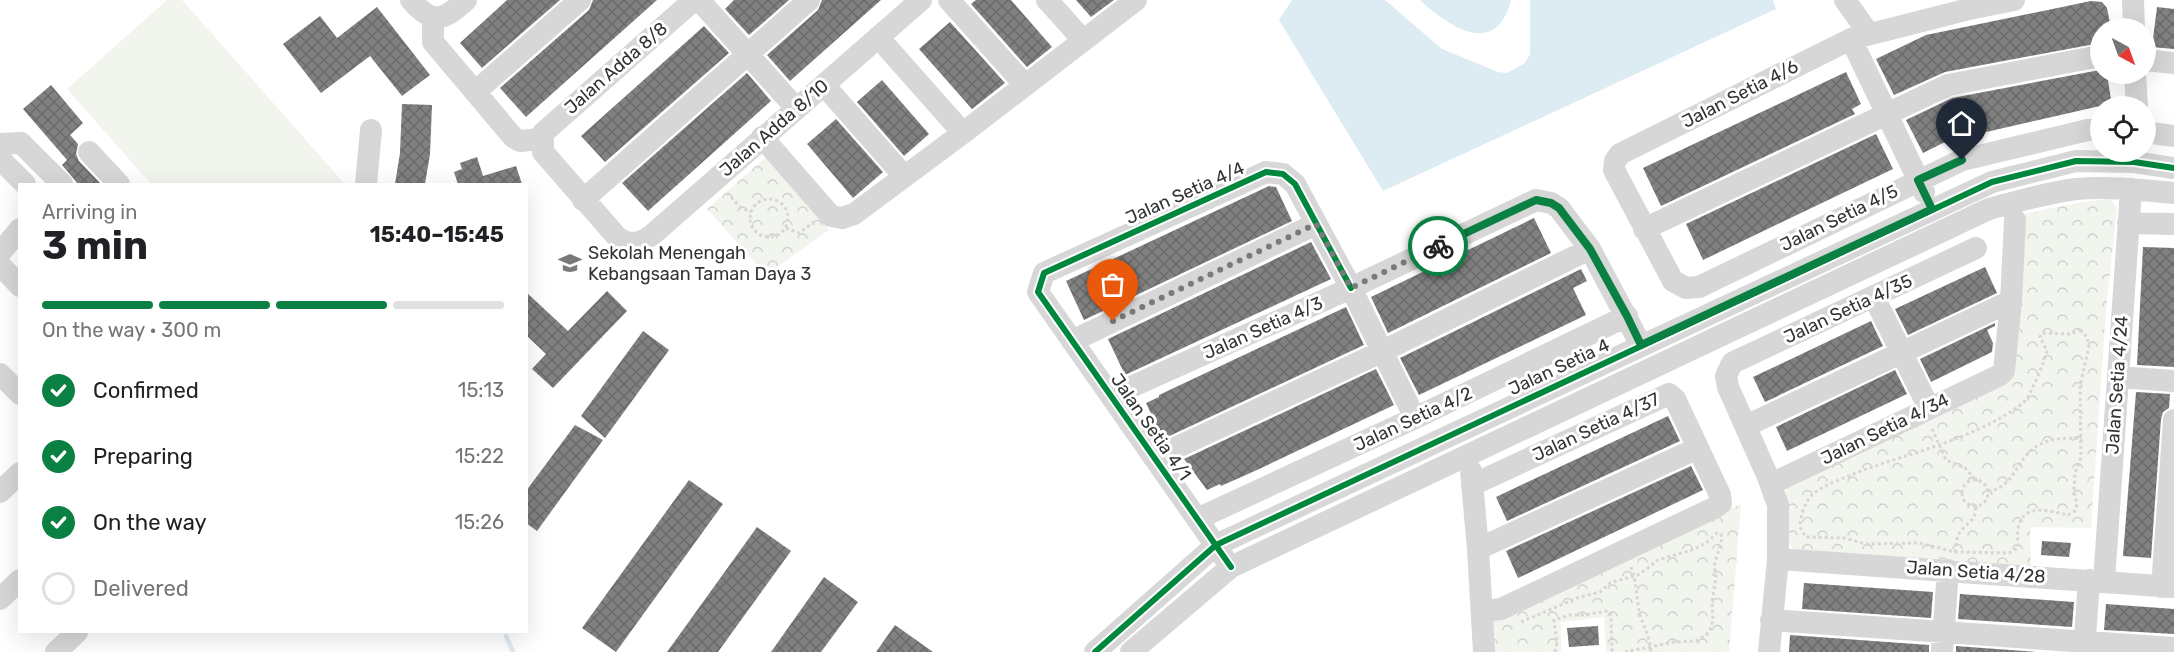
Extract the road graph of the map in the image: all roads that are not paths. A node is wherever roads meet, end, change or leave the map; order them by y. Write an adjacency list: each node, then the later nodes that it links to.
1 (411, 0): 14 (street)
2 (466, 0): 14 (street)
3 (580, 0): 25 (street)
4 (694, 0): 34 (street, Jalan Adda 8/8)
5 (699, 0): 19 (street)
6 (809, 0): 19 (street)
7 (949, 0): 24 (street)
8 (1047, 0): 18 (street)
9 (1136, 0): 18 (street)
10 (1845, 0): 17 (street)
11 (2014, 0): 17 (street, Jalan Setia 4/6)
12 (2133, 0): 15 (street)
13 (911, 3): 16 (street, Jalan Adda 8/10)
14 (433, 17): 25 (street)
15 (2134, 18)
16 (878, 37): 23 (street, Jalan Adda 8/10); 30 (street)
17 (1860, 37): 27 (street); 53 (street, Jalan Setia 4/6)
18 (1083, 40): 24 (street)
19 (747, 54): 26 (street); 47 (street)
20 (2090, 58): 27 (street)
21 (2156, 61): 22 (street)
22 (2174, 63)
23 (824, 85): 26 (street, Jalan Adda 8/10); 39 (street)
24 (1025, 85): 30 (street)
25 (475, 92): 34 (street)
26 (796, 108): 33 (street, Jalan Adda 8/10)
27 (1886, 113): 40 (street); 53 (street)
28 (371, 130): 44 (street)
29 (2090, 130): 40 (street, Jalan Setia 4/5)
30 (963, 133): 39 (street)
31 (2156, 134): 32 (street)
32 (2174, 136)
33 (762, 137): 39 (street); 47 (street, Jalan Adda 8/10)
34 (542, 139): 47 (street)
35 (0, 144): 42 (street)
36 (88, 152): 43 (street)
37 (0, 159): 41 (street)
38 (2174, 168): 48 (street, Jalan Setia 4)
39 (904, 176)
40 (1918, 180): 48 (street); 63 (street, Jalan Setia 4/5)
41 (24, 183)
42 (61, 183)
43 (118, 183)
44 (366, 183)
45 (2131, 189): 46 (street); 50 (street, Jalan Setia 4/24); 55 (street)
46 (2174, 193)
47 (583, 200)
48 (1932, 209): 55 (street); 68 (street, Jalan Setia 4)
49 (2015, 220): 65 (street)
50 (2128, 223): 52 (street); 71 (street, Jalan Setia 4/24)
51 (1316, 224): 60 (street, Jalan Setia 4/4); 62 (street, Jalan Setia 4/4); 67 (street)
52 (2174, 224)
53 (1644, 229): 63 (street, Jalan Setia 4/6)
54 (18, 231): 58 (street)
55 (1943, 231): 79 (street)
56 (1590, 249): 62 (street, Jalan Setia 4/3); 66 (street, Jalan Setia 4/3); 69 (street)
57 (1976, 249): 64 (street, Jalan Setia 4/35)
58 (0, 253)
59 (0, 266): 61 (street)
60 (1044, 273): 67 (street, Jalan Setia 4/1)
61 (18, 284)
62 (1351, 288): 69 (street, Jalan Setia 4/4); 73 (street, Jalan Setia 4/3)
63 (1686, 288)
64 (1874, 297): 70 (street); 77 (street, Jalan Setia 4/35)
65 (2011, 301): 70 (street); 74 (street, Jalan Setia 4/34)
66 (1627, 316): 68 (street, Jalan Setia 4/3); 75 (street, Jalan Setia 4/2)
67 (1072, 340): 73 (street, Jalan Setia 4/1)
68 (1641, 345): 86 (street, Jalan Setia 4)
69 (1381, 352): 75 (street, Jalan Setia 4/4); 80 (street)
70 (1902, 353): 74 (street); 77 (street)
71 (2118, 377): 72 (street); 91 (street, Jalan Setia 4/24)
72 (2174, 381)
73 (1111, 396): 80 (street, Jalan Setia 4/1)
74 (1930, 417): 82 (street, Jalan Setia 4/34)
75 (1415, 418): 85 (street, Jalan Setia 4/2)
76 (2174, 420): 93 (street)
77 (1746, 426): 82 (street)
78 (1698, 448): 83 (street, Jalan Setia 4/37); 87 (street); 95 (street, Jalan Setia 4/37)
79 (1469, 455): 83 (street); 90 (street)
80 (1154, 458): 85 (street, Jalan Setia 4/1)
81 (18, 475): 84 (street)
82 (1771, 484): 88 (street)
83 (1472, 485): 87 (street)
84 (0, 492)
85 (1197, 519): 86 (street, Jalan Setia 4/1)
86 (1216, 545): 90 (street, Jalan Setia 4/1); 102 (street, Jalan Setia 4)
87 (1478, 549): 95 (street)
88 (1778, 559): 89 (street, Jalan Setia 4/28); 96 (street)
89 (1952, 561): 91 (street, Jalan Setia 4/28); 98 (street)
90 (1231, 567): 103 (street)
91 (2096, 581): 93 (street, Jalan Setia 4/28); 99 (street, Jalan Setia 4/24)
92 (18, 582): 94 (street)
93 (2168, 587)
94 (0, 599)
95 (1482, 611): 104 (street)
96 (1771, 620): 98 (street); 105 (street)
97 (76, 633): 101 (street)
98 (1943, 642): 99 (street)
99 (2085, 647): 100 (street)
100 (2174, 648)
101 (56, 652)
102 (1095, 652)
103 (1131, 652)
104 (1484, 652)
105 (1769, 652)

